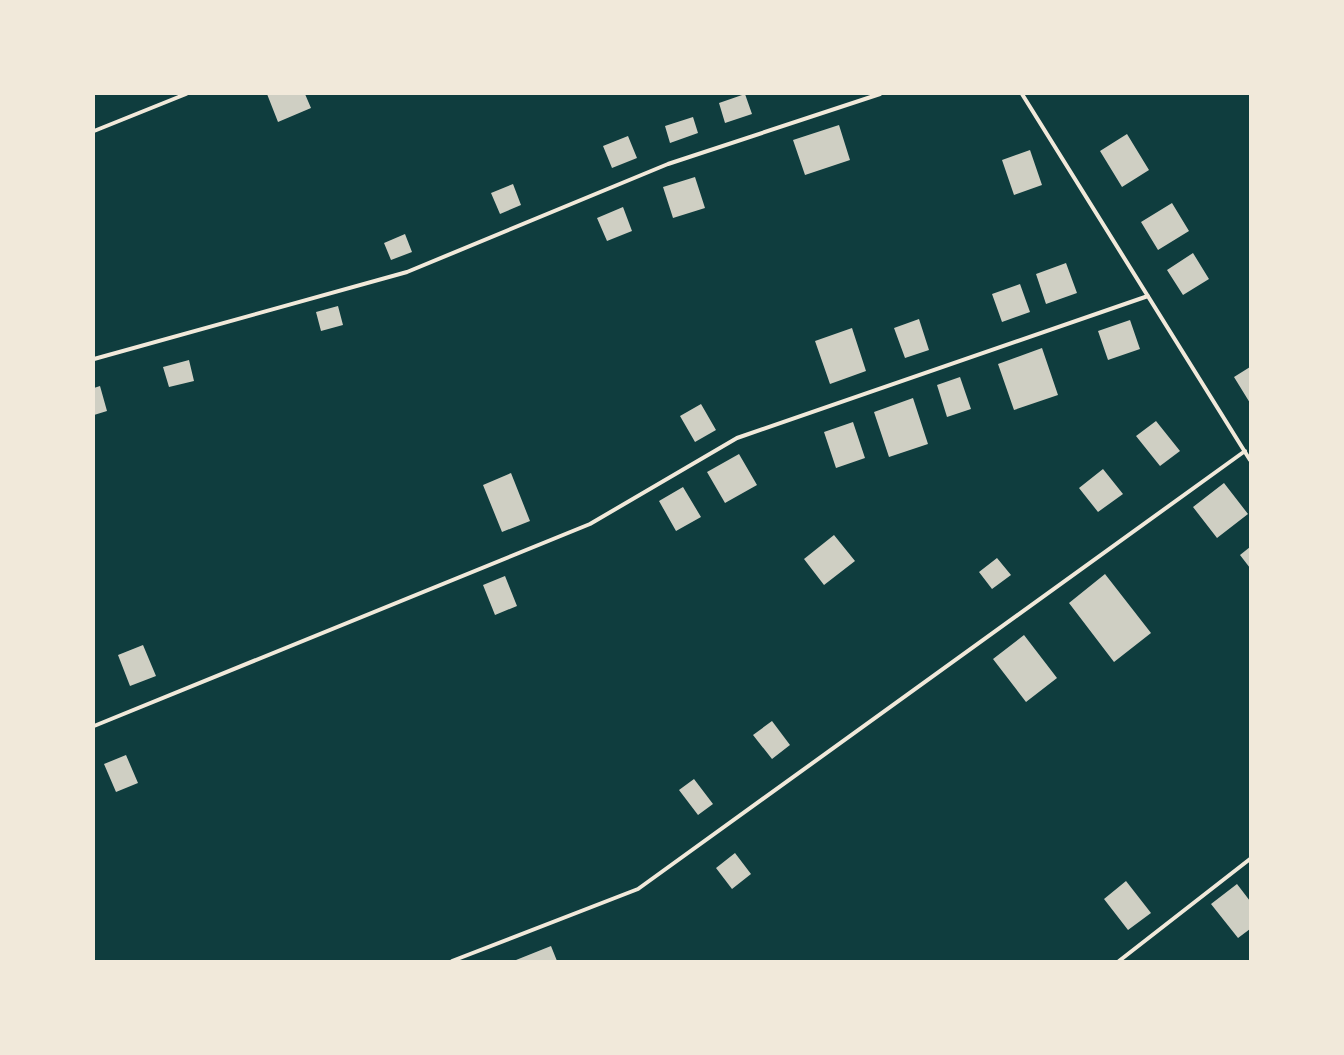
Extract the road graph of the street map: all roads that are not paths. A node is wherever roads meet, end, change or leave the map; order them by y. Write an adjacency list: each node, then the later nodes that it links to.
1 (186, 94): 4 (lane)
2 (880, 94): 6 (lane)
3 (1022, 94): 5 (lane)
4 (94, 131)
5 (1148, 296): 7 (lane); 9 (lane)
6 (94, 359)
7 (1245, 451): 8 (lane); 11 (lane)
8 (1250, 460)
9 (94, 726)
10 (1250, 859): 12 (lane)
11 (452, 961)
12 (1119, 961)

